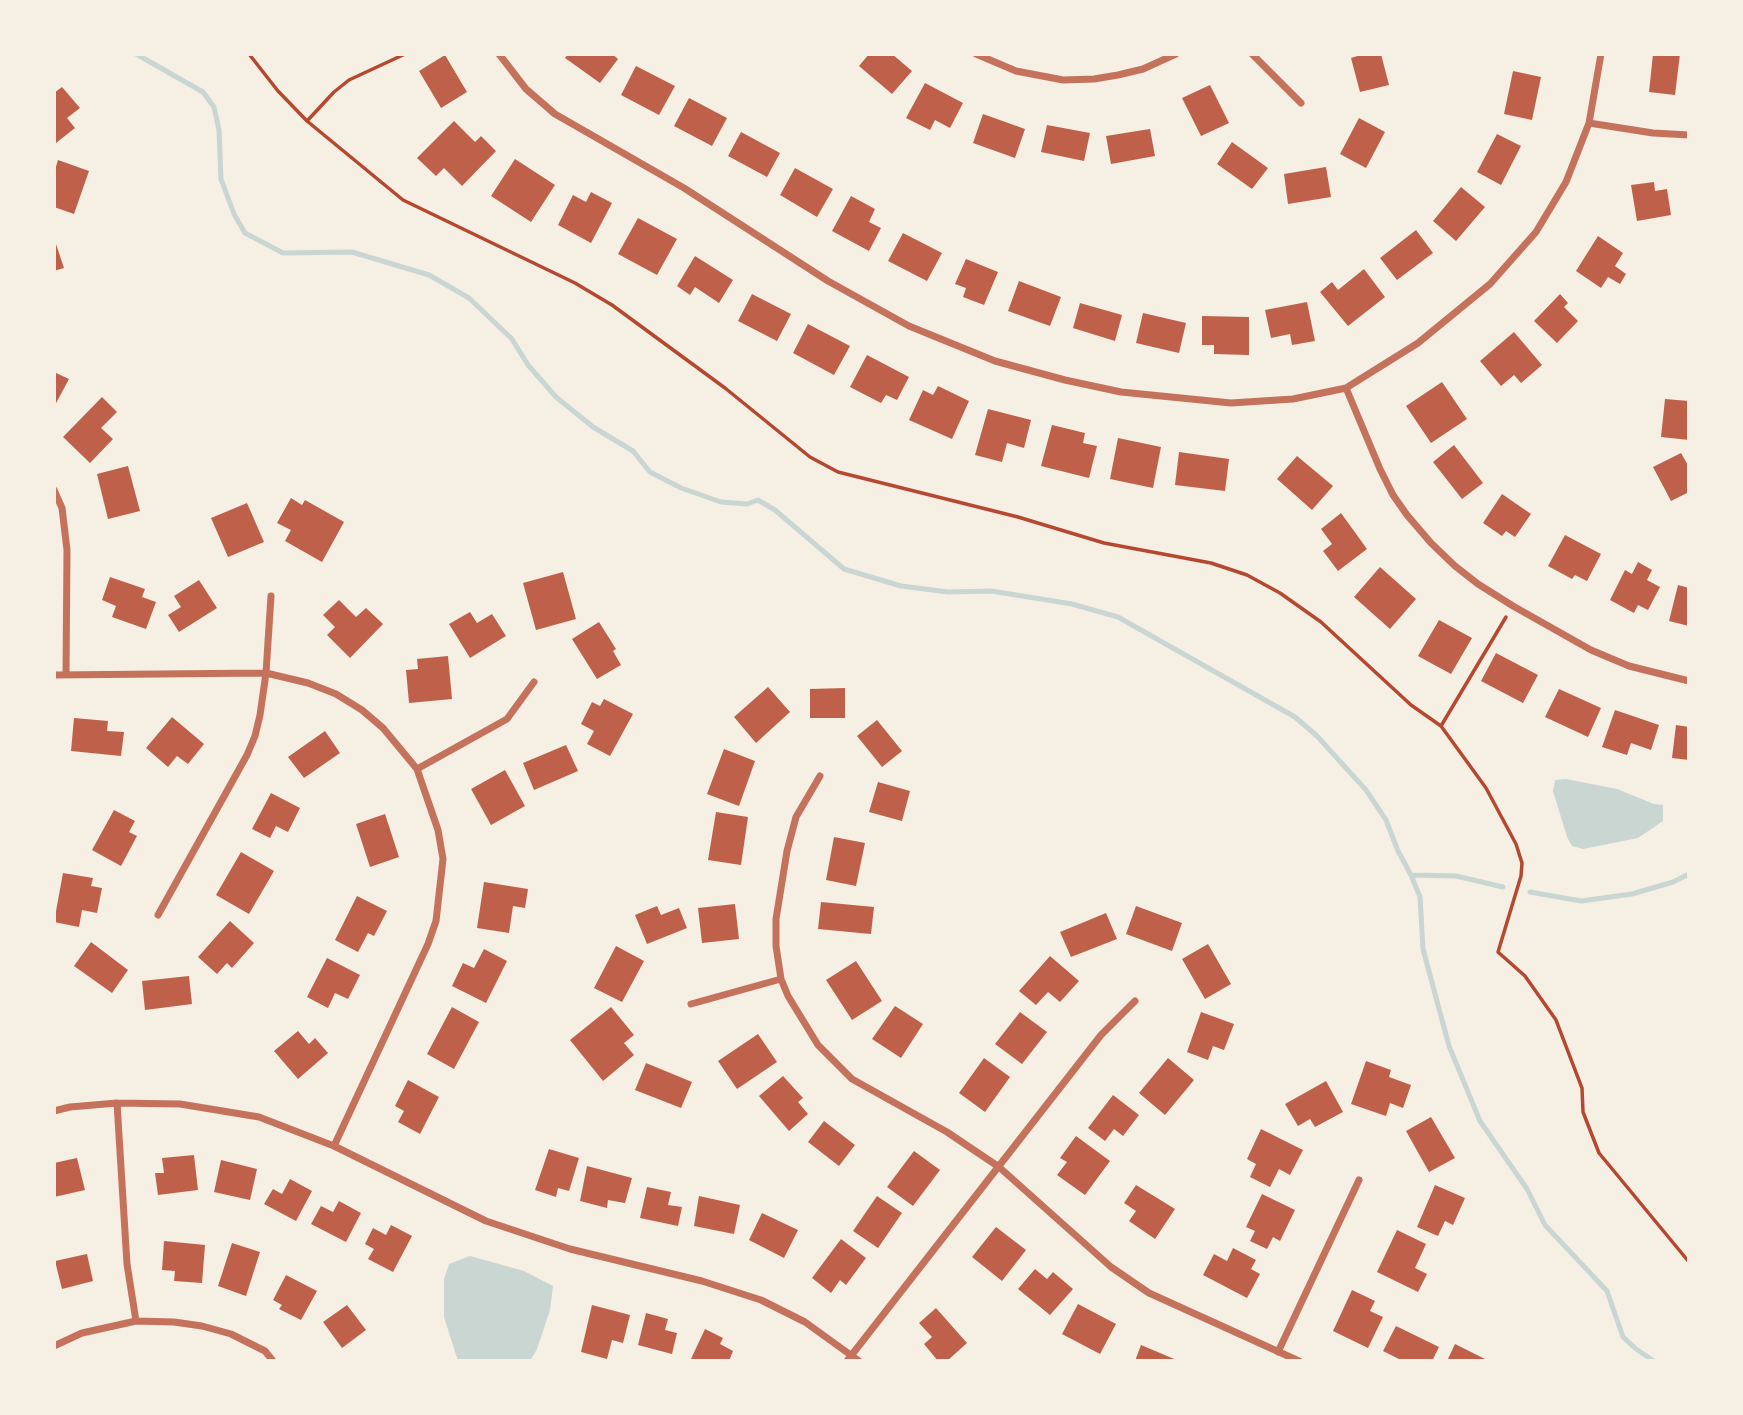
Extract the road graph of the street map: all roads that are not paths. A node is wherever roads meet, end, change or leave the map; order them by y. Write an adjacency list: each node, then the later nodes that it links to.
1 (499, 54): 9 (street)
2 (976, 54): 3 (street)
3 (1176, 54)
4 (1252, 54): 6 (street)
5 (1601, 54): 7 (street)
6 (1301, 103)
7 (1589, 122): 8 (street); 9 (street)
8 (1689, 135)
9 (1346, 388): 15 (street)
10 (54, 490): 13 (street)
11 (271, 596): 12 (street)
12 (266, 673): 13 (street); 17 (street); 19 (street)
13 (66, 675): 14 (street)
14 (54, 676)
15 (1689, 681)
16 (534, 682): 17 (street)
17 (417, 769): 25 (street)
18 (820, 776): 20 (street)
19 (158, 915)
20 (781, 979): 22 (street); 26 (street)
21 (1135, 1001): 26 (street)
22 (691, 1004)
23 (117, 1103): 24 (street); 25 (street); 28 (street)
24 (54, 1111)
25 (334, 1146): 31 (street)
26 (999, 1167): 30 (street); 31 (street)
27 (1359, 1180): 30 (street)
28 (136, 1321): 29 (street); 32 (street)
29 (54, 1346)
30 (1279, 1352): 34 (street)
31 (849, 1357): 33 (street)
32 (273, 1361)
33 (859, 1361)
34 (1299, 1361)

